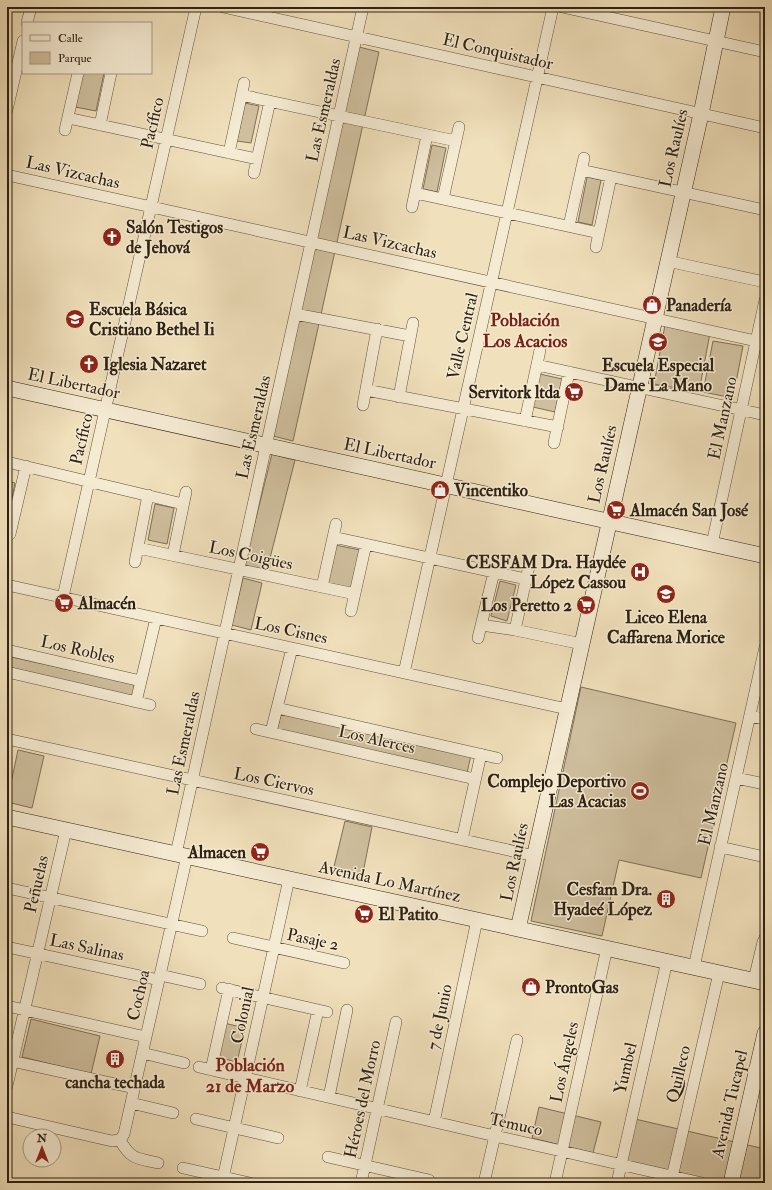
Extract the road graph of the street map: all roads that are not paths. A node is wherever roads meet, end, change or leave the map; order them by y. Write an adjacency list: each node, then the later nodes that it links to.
1 (31, 7): 8 (street)
2 (196, 7): 28 (street, Pacífico)
3 (223, 7): 9 (street, El Conquistador)
4 (363, 7): 9 (street, Las Esmeraldas)
5 (553, 7): 15 (street, Valle Central)
6 (562, 7): 10 (street)
7 (723, 7): 10 (street, Los Raulíes)
8 (27, 22)
9 (357, 37): 15 (street, El Conquistador); 21 (street, Las Esmeraldas)
10 (716, 41): 12 (street); 20 (street, Los Raulíes)
11 (22, 48): 19 (street)
12 (765, 52)
13 (78, 74): 22 (street)
14 (111, 74): 23 (street)
15 (538, 78): 20 (street, El Conquistador); 43 (street, Valle Central)
16 (244, 83): 17 (street)
17 (241, 95): 18 (street); 30 (street)
18 (270, 101): 21 (street); 32 (street)
19 (7, 110)
20 (700, 114): 25 (street, El Conquistador); 37 (street, Los Raulíes)
21 (339, 116): 27 (street); 46 (street, Las Esmeraldas)
22 (68, 118): 23 (street); 26 (street)
23 (100, 125): 28 (street)
24 (459, 127): 29 (street)
25 (765, 128)
26 (65, 130)
27 (427, 135): 29 (street); 38 (street)
28 (166, 139): 30 (street); 40 (street, Pacífico)
29 (456, 141): 39 (street)
30 (229, 153): 32 (street)
31 (584, 158): 33 (street)
32 (257, 159): 34 (street)
33 (581, 170): 36 (street); 44 (street)
34 (254, 173)
35 (7, 175): 40 (street, Las Vizcachas)
36 (611, 176): 37 (street); 45 (street)
37 (683, 192): 42 (street); 48 (street, Los Raulíes)
38 (415, 193): 39 (street); 41 (street)
39 (443, 199): 43 (street)
40 (151, 207): 46 (street, Las Vizcachas); 68 (street, Pacífico)
41 (412, 207)
42 (765, 210)
43 (507, 213): 44 (street); 50 (street, Valle Central)
44 (569, 226): 45 (street)
45 (599, 233): 47 (street)
46 (311, 242): 50 (street, Las Vizcachas); 52 (street, Las Esmeraldas)
47 (596, 247)
48 (668, 261): 49 (street); 53 (street, Los Raulíes)
49 (765, 282)
50 (492, 283): 53 (street, Las Vizcachas); 66 (street, Valle Central)
51 (765, 300): 57 (street, El Manzano)
52 (295, 314): 55 (street); 73 (street, Las Esmeraldas)
53 (654, 319): 57 (street, Las Vizcachas); 61 (street, Los Raulíes)
54 (413, 323): 56 (street)
55 (377, 329): 56 (street); 63 (street)
56 (410, 336): 64 (street)
57 (761, 342): 67 (street, El Manzano)
58 (540, 350): 59 (street)
59 (537, 365): 60 (street); 70 (street)
60 (569, 372): 61 (street); 71 (street)
61 (639, 387): 67 (street); 82 (street, Los Raulíes)
62 (7, 388): 68 (street, El Libertador)
63 (366, 390): 64 (street); 65 (street)
64 (399, 397): 66 (street)
65 (363, 405)
66 (463, 409): 70 (street); 77 (street, Valle Central)
67 (741, 409): 69 (street); 87 (street, El Manzano)
68 (105, 410): 73 (street, El Libertador); 76 (street, Pacífico)
69 (765, 415)
70 (525, 421): 71 (street)
71 (558, 427): 72 (street)
72 (554, 443)
73 (266, 445): 77 (street, El Libertador); 94 (street, Las Esmeraldas)
74 (7, 462): 75 (street)
75 (26, 466): 76 (street); 81 (street)
76 (89, 482): 79 (street); 100 (street, Pacífico)
77 (446, 485): 82 (street, El Libertador); 91 (street, Valle Central)
78 (186, 492): 80 (street)
79 (148, 495): 80 (street); 88 (street)
80 (183, 504): 89 (street)
81 (10, 518): 84 (street)
82 (609, 521): 87 (street, El Libertador); 107 (street, Los Raulíes)
83 (336, 524): 85 (street)
84 (10, 534)
85 (333, 537): 86 (street); 98 (street)
86 (366, 544): 91 (street); 99 (street)
87 (712, 544): 90 (street, El Libertador)
88 (138, 548): 89 (street, Los Coigües); 92 (street)
89 (173, 555): 94 (street, Los Coigües)
90 (765, 556)
91 (430, 558): 95 (street); 112 (street, Valle Central)
92 (135, 562)
93 (529, 566): 96 (street)
94 (238, 570): 98 (street, Los Coigües); 105 (street, Las Esmeraldas)
95 (494, 572): 96 (street); 103 (street)
96 (526, 579): 104 (street)
97 (7, 584): 100 (street, Los Cisnes)
98 (322, 587): 99 (street, Los Coigües)
99 (355, 594): 101 (street)
100 (63, 597): 102 (street, Los Cisnes)
101 (351, 611)
102 (156, 618): 105 (street, Los Cisnes); 113 (street)
103 (481, 625): 104 (street); 106 (street)
104 (515, 630): 107 (street)
105 (224, 633): 109 (street, Los Cisnes); 127 (street, Las Esmeraldas)
106 (478, 638)
107 (582, 644): 117 (street, Los Raulíes)
108 (765, 647): 118 (street, El Manzano)
109 (292, 648): 112 (street, Los Cisnes); 116 (street)
110 (7, 650): 113 (street, Los Robles)
111 (7, 672): 114 (street)
112 (404, 673): 117 (street, Los Cisnes)
113 (141, 681): 114 (street)
114 (136, 702): 115 (street)
115 (150, 705)
116 (277, 708): 121 (street); 123 (street, Los Alerces)
117 (567, 709): 134 (street, Los Raulíes)
118 (750, 716): 119 (street); 125 (street, El Manzano)
119 (765, 719)
120 (256, 728): 121 (street, Los Alerces)
121 (271, 732): 126 (street, Los Alerces)
122 (7, 739): 127 (street, Los Ciervos)
123 (481, 754): 124 (street, Los Alerces); 126 (street)
124 (497, 758)
125 (736, 778): 128 (street); 132 (street, El Manzano)
126 (475, 779): 131 (street)
127 (192, 780): 131 (street, Los Ciervos); 133 (street, Las Esmeraldas)
128 (765, 784)
129 (7, 817): 130 (street, Avenida Lo Martínez)
130 (66, 830): 133 (street, Avenida Lo Martínez); 138 (street, Peñuelas)
131 (462, 840): 134 (street, Los Ciervos)
132 (720, 847): 135 (street); 151 (street, El Manzano)
133 (181, 855): 136 (street, Avenida Lo Martínez); 140 (street, Cochoa)
134 (535, 856): 141 (street, Los Raulíes)
135 (765, 857)
136 (289, 879): 139 (street, Avenida Lo Martínez); 146 (street, Colonial)
137 (7, 888): 138 (street)
138 (51, 898): 140 (street); 148 (street, Peñuelas)
139 (477, 920): 141 (street, Avenida Lo Martínez); 179 (street, 7 de Junio)
140 (172, 925): 142 (street); 153 (street, Cochoa)
141 (518, 929): 147 (street, Avenida Lo Martínez)
142 (202, 931)
143 (233, 938): 146 (street, Pasaje 2)
144 (765, 938): 154 (street)
145 (7, 947): 148 (street, Las Salinas)
146 (274, 948): 150 (street, Pasaje 2); 156 (street, Colonial)
147 (607, 948): 149 (street, Avenida Lo Martínez); 184 (street, Los Ángeles)
148 (38, 954): 153 (street, Las Salinas); 158 (street, Peñuelas)
149 (667, 961): 151 (street, Avenida Lo Martínez); 188 (street, Yumbel)
150 (344, 963)
151 (694, 967): 152 (street, Avenida Lo Martínez)
152 (719, 973): 154 (street, Avenida Lo Martínez); 192 (street, Quilleco)
153 (160, 977): 155 (street, Las Salinas); 162 (street, Cochoa)
154 (760, 982)
155 (200, 984)
156 (263, 997): 168 (street, Colonial); 169 (street, Colonial); 172 (street)
157 (7, 1006): 158 (street)
158 (25, 1010): 162 (street); 165 (street, Peñuelas)
159 (347, 1010): 173 (street)
160 (396, 1022): 175 (street, Héroes del Morro)
161 (765, 1033): 199 (street, Avenida Tucapel)
162 (146, 1037): 164 (street, Cochoa)
163 (517, 1040): 181 (street)
164 (142, 1053): 166 (street); 171 (street, Cochoa)
165 (10, 1060): 170 (street, Peñuelas); 171 (street)
166 (184, 1063)
167 (199, 1067): 168 (street, Temuco)
168 (212, 1070): 169 (street, Temuco)
169 (245, 1078): 172 (street, Temuco); 180 (street, Colonial)
170 (7, 1086)
171 (134, 1088): 174 (street, Cochoa)
172 (300, 1091): 173 (street, Temuco)
173 (326, 1097): 175 (street, Temuco)
174 (131, 1103): 176 (street); 183 (street, Cochoa)
175 (378, 1109): 179 (street, Temuco); 187 (street, Héroes del Morro)
176 (174, 1113)
177 (7, 1117): 183 (street)
178 (196, 1119): 180 (street)
179 (434, 1122): 181 (street, Temuco)
180 (234, 1128): 182 (street); 190 (street, Colonial)
181 (495, 1136): 184 (street, Temuco); 195 (street)
182 (278, 1138)
183 (120, 1140): 186 (street)
184 (562, 1152): 188 (street, Temuco); 196 (street, Los Ángeles)
185 (328, 1157): 187 (street)
186 (158, 1163)
187 (365, 1165): 191 (street); 194 (street, Héroes del Morro)
188 (621, 1165): 192 (street, Temuco); 197 (street, Yumbel)
189 (183, 1168): 190 (street)
190 (223, 1180): 193 (street)
191 (429, 1180)
192 (671, 1180): 198 (street, Temuco)
193 (250, 1183)
194 (361, 1183)
195 (484, 1183)
196 (555, 1183)
197 (617, 1183)
198 (702, 1183)
199 (731, 1183)

